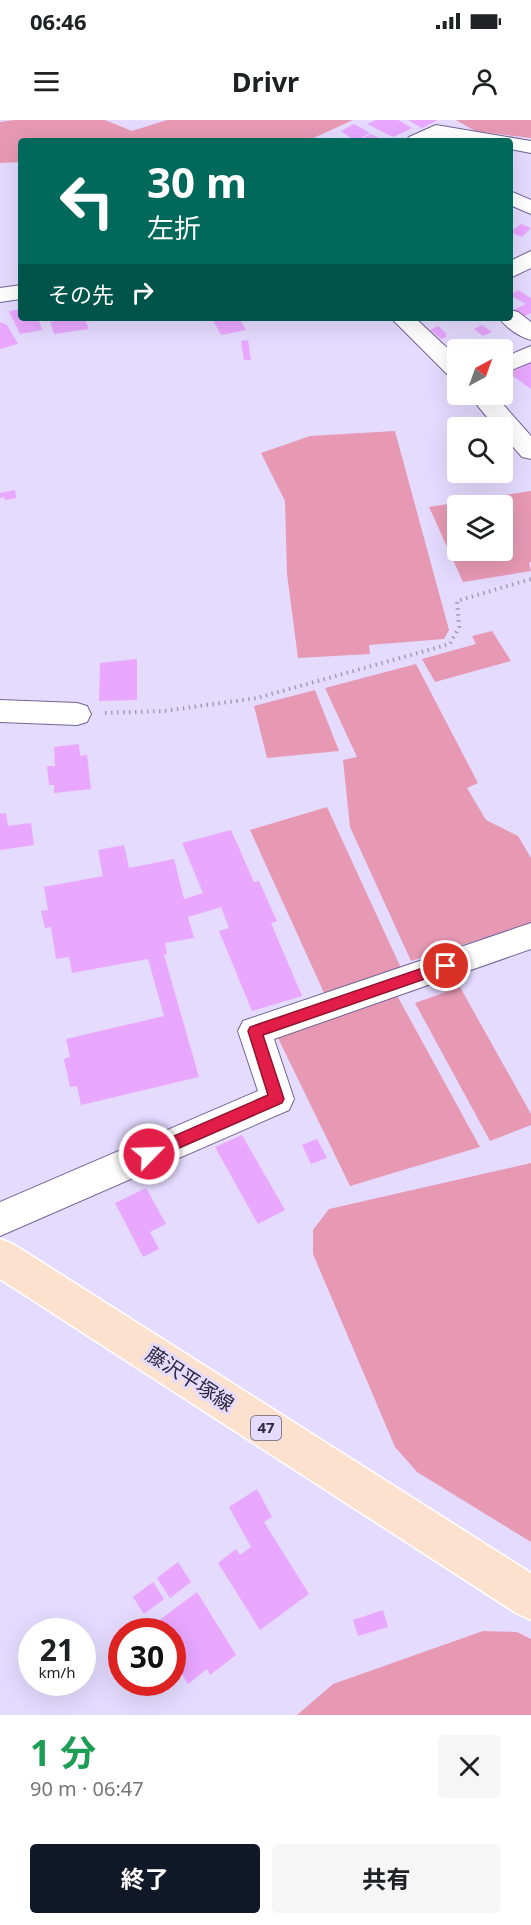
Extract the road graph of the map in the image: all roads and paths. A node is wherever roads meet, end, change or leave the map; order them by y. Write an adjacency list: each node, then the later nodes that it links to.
1 (422, 138): 2 (street)
2 (479, 138)
3 (513, 144): 4 (street)
4 (531, 147)
5 (513, 199): 6 (street)
6 (531, 208)
7 (531, 258): 8 (street)
8 (513, 269)
9 (18, 292): 10 (street)
10 (0, 295)
11 (513, 319): 13 (street)
12 (405, 321): 15 (street)
13 (531, 333)
14 (531, 354): 16 (street)
15 (447, 361)
16 (513, 362)
17 (490, 405): 18 (street)
18 (531, 451)
19 (531, 579): 21 (path)
20 (0, 711): 21 (street)
21 (77, 714)
22 (531, 936): 23 (street)
23 (0, 1219)
24 (0, 1257): 25 (main road, 藤沢平塚線 / 47)
25 (531, 1598)

